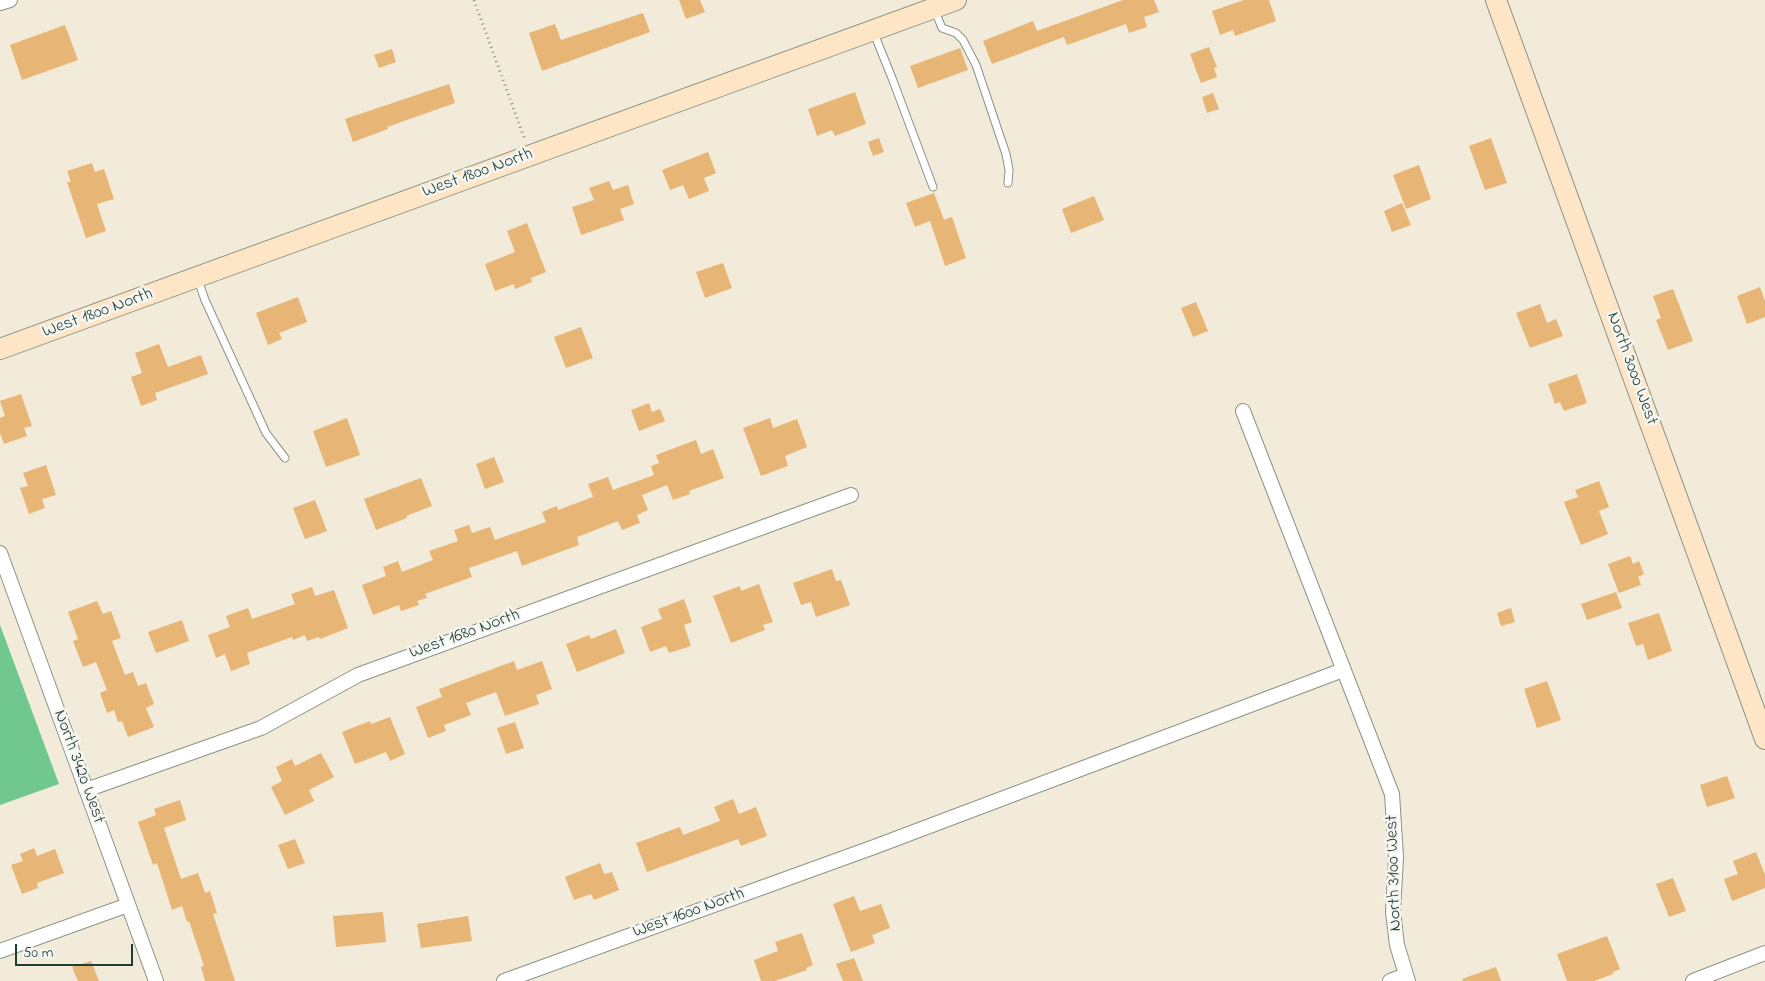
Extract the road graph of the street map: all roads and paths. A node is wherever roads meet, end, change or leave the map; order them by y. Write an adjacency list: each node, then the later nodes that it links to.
1 (10, 0): 5 (street)
2 (474, 0): 8 (path)
3 (956, 0): 6 (main road, West 1800 North)
4 (1496, 0): 18 (main road, North 3000 West)
5 (0, 4)
6 (934, 8): 7 (main road, West 1800 North); 9 (lane)
7 (872, 30): 8 (main road, West 1800 North); 10 (lane)
8 (531, 155): 11 (main road, West 1800 North)
9 (1008, 183)
10 (933, 187)
11 (197, 277): 12 (main road, West 1800 North); 14 (lane)
12 (0, 349)
13 (1243, 411): 17 (street, North 3100 West)
14 (285, 458)
15 (851, 495): 19 (street, West 1680 North)
16 (0, 553): 19 (street, North 3420 West)
17 (1343, 670): 23 (street, North 3100 West); 25 (street, West 1600 North)
18 (1765, 739)
19 (86, 790): 20 (street, North 3420 West)
20 (128, 905): 21 (street); 24 (street, North 3420 West)
21 (0, 951)
22 (1765, 954): 27 (street)
23 (1407, 978): 26 (street)
24 (156, 981)
25 (504, 981)
26 (1390, 981)
27 (1693, 981)

